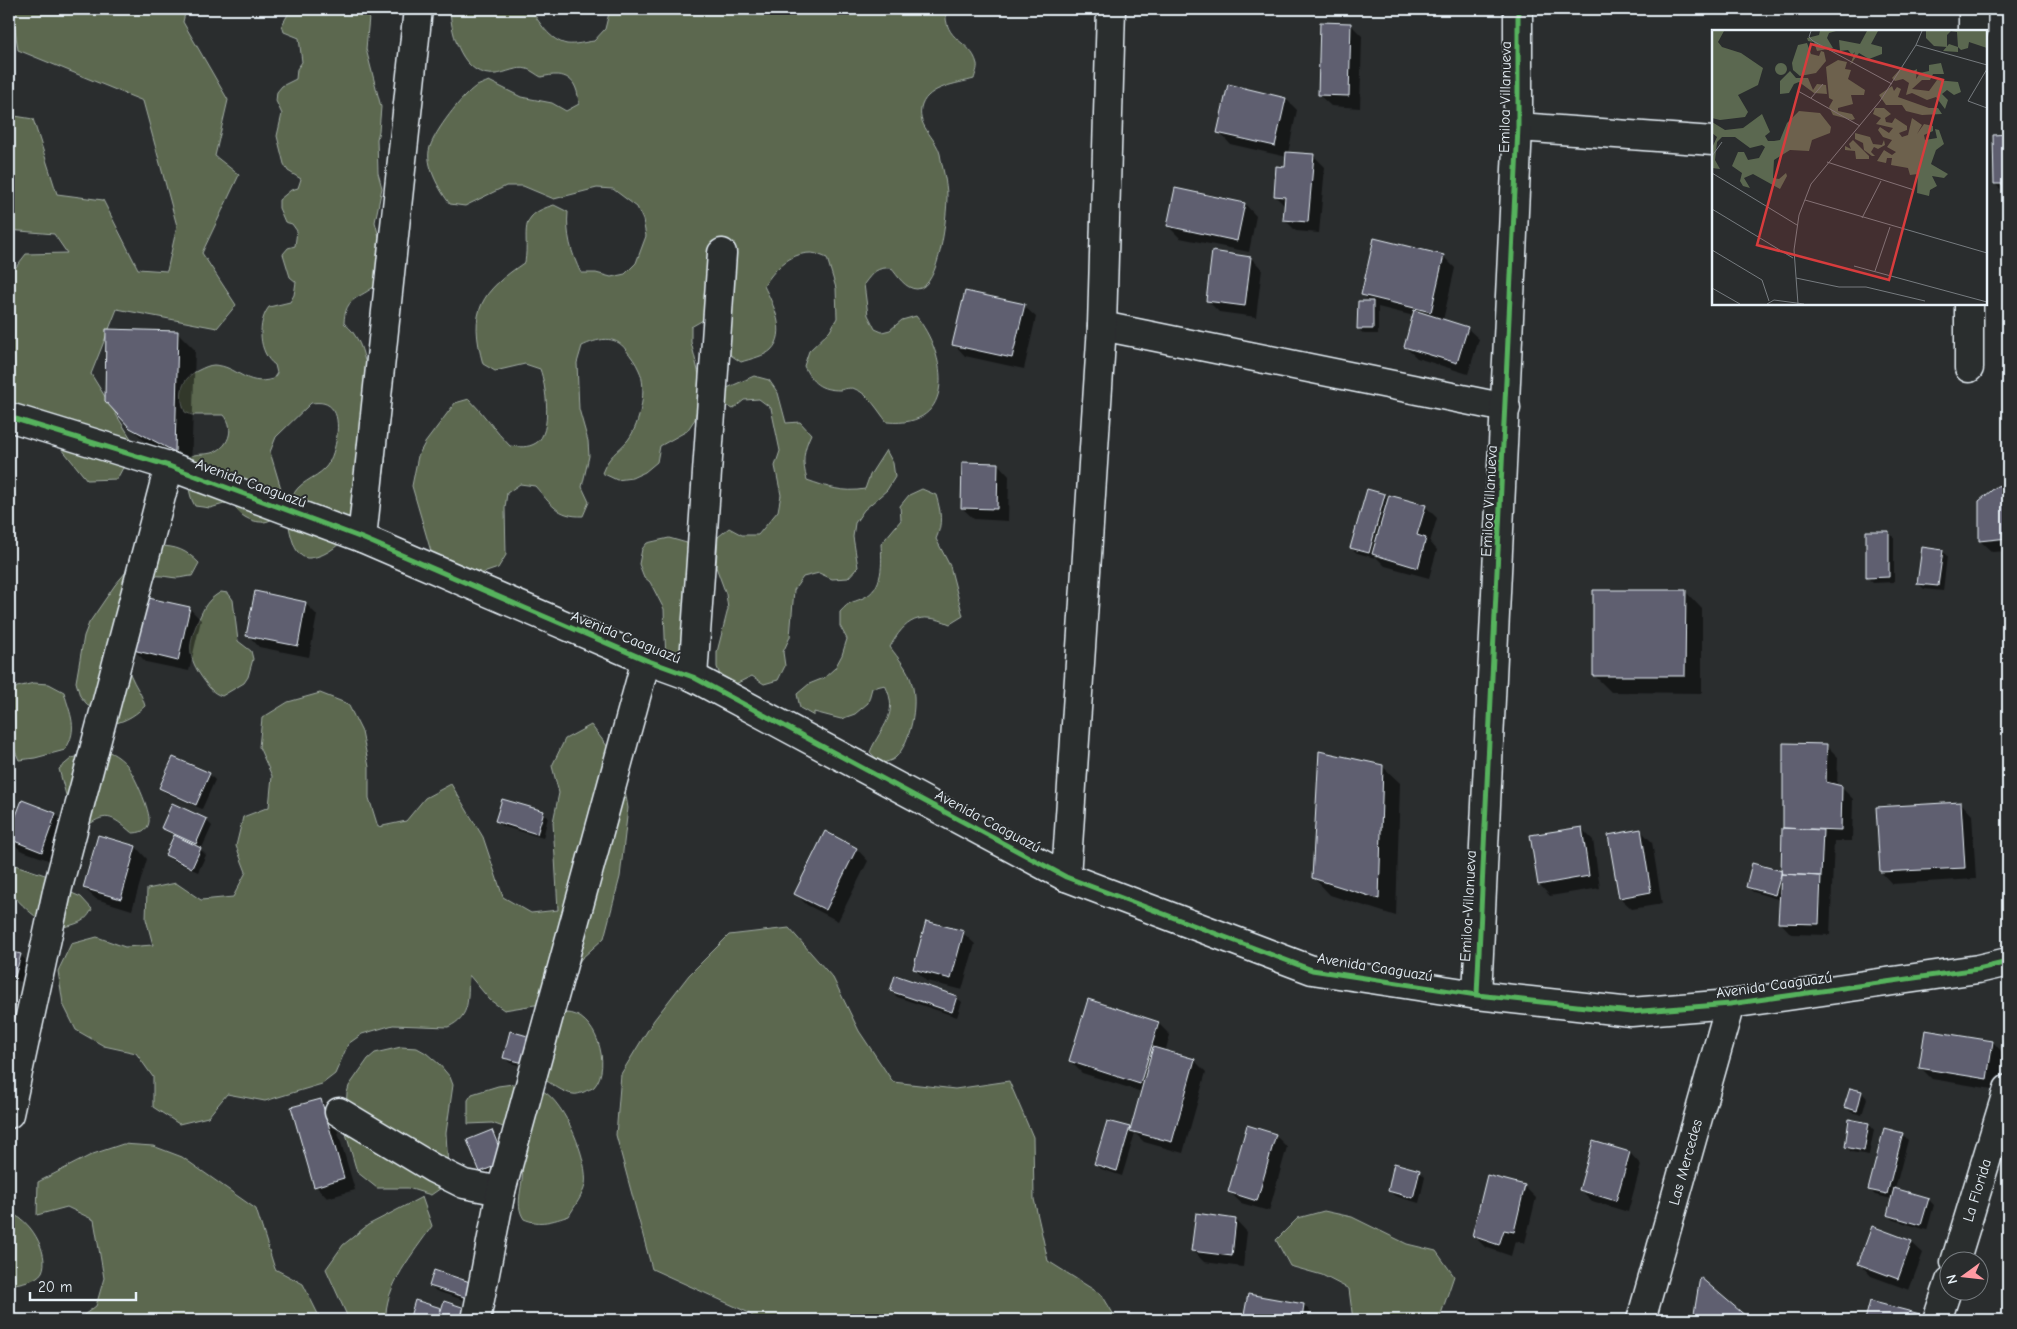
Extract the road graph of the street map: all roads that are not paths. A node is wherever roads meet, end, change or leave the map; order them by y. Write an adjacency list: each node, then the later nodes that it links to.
1 (418, 9): 15 (street)
2 (1111, 9): 10 (street)
3 (1518, 9): 6 (street, Emiloa Villanueva)
4 (1973, 9): 5 (street)
5 (1973, 30)
6 (1518, 127): 7 (street); 12 (street, Emiloa Villanueva)
7 (1712, 141)
8 (722, 252): 17 (street)
9 (1969, 305): 11 (street)
10 (1102, 326): 12 (street); 18 (street)
11 (1969, 368)
12 (1506, 408): 20 (street, Emiloa Villanueva)
13 (9, 417): 14 (street, Avenida Caaguazú)
14 (169, 466): 15 (street, Avenida Caaguazú); 24 (street)
15 (362, 538): 16 (street, Avenida Caaguazú)
16 (646, 660): 17 (street, Avenida Caaguazú); 25 (street)
17 (693, 677): 18 (street, Avenida Caaguazú)
18 (1066, 877): 20 (street, Avenida Caaguazú)
19 (2008, 962): 21 (street, Avenida Caaguazú)
20 (1477, 995): 21 (street, Avenida Caaguazú)
21 (1730, 1004): 29 (street, Las Mercedes)
22 (2008, 1089): 26 (street, La Florida)
23 (339, 1112): 25 (street)
24 (9, 1114)
25 (501, 1191): 28 (street)
26 (1959, 1252)
27 (1944, 1302): 30 (street)
28 (476, 1320)
29 (1641, 1320)
30 (1938, 1320)

